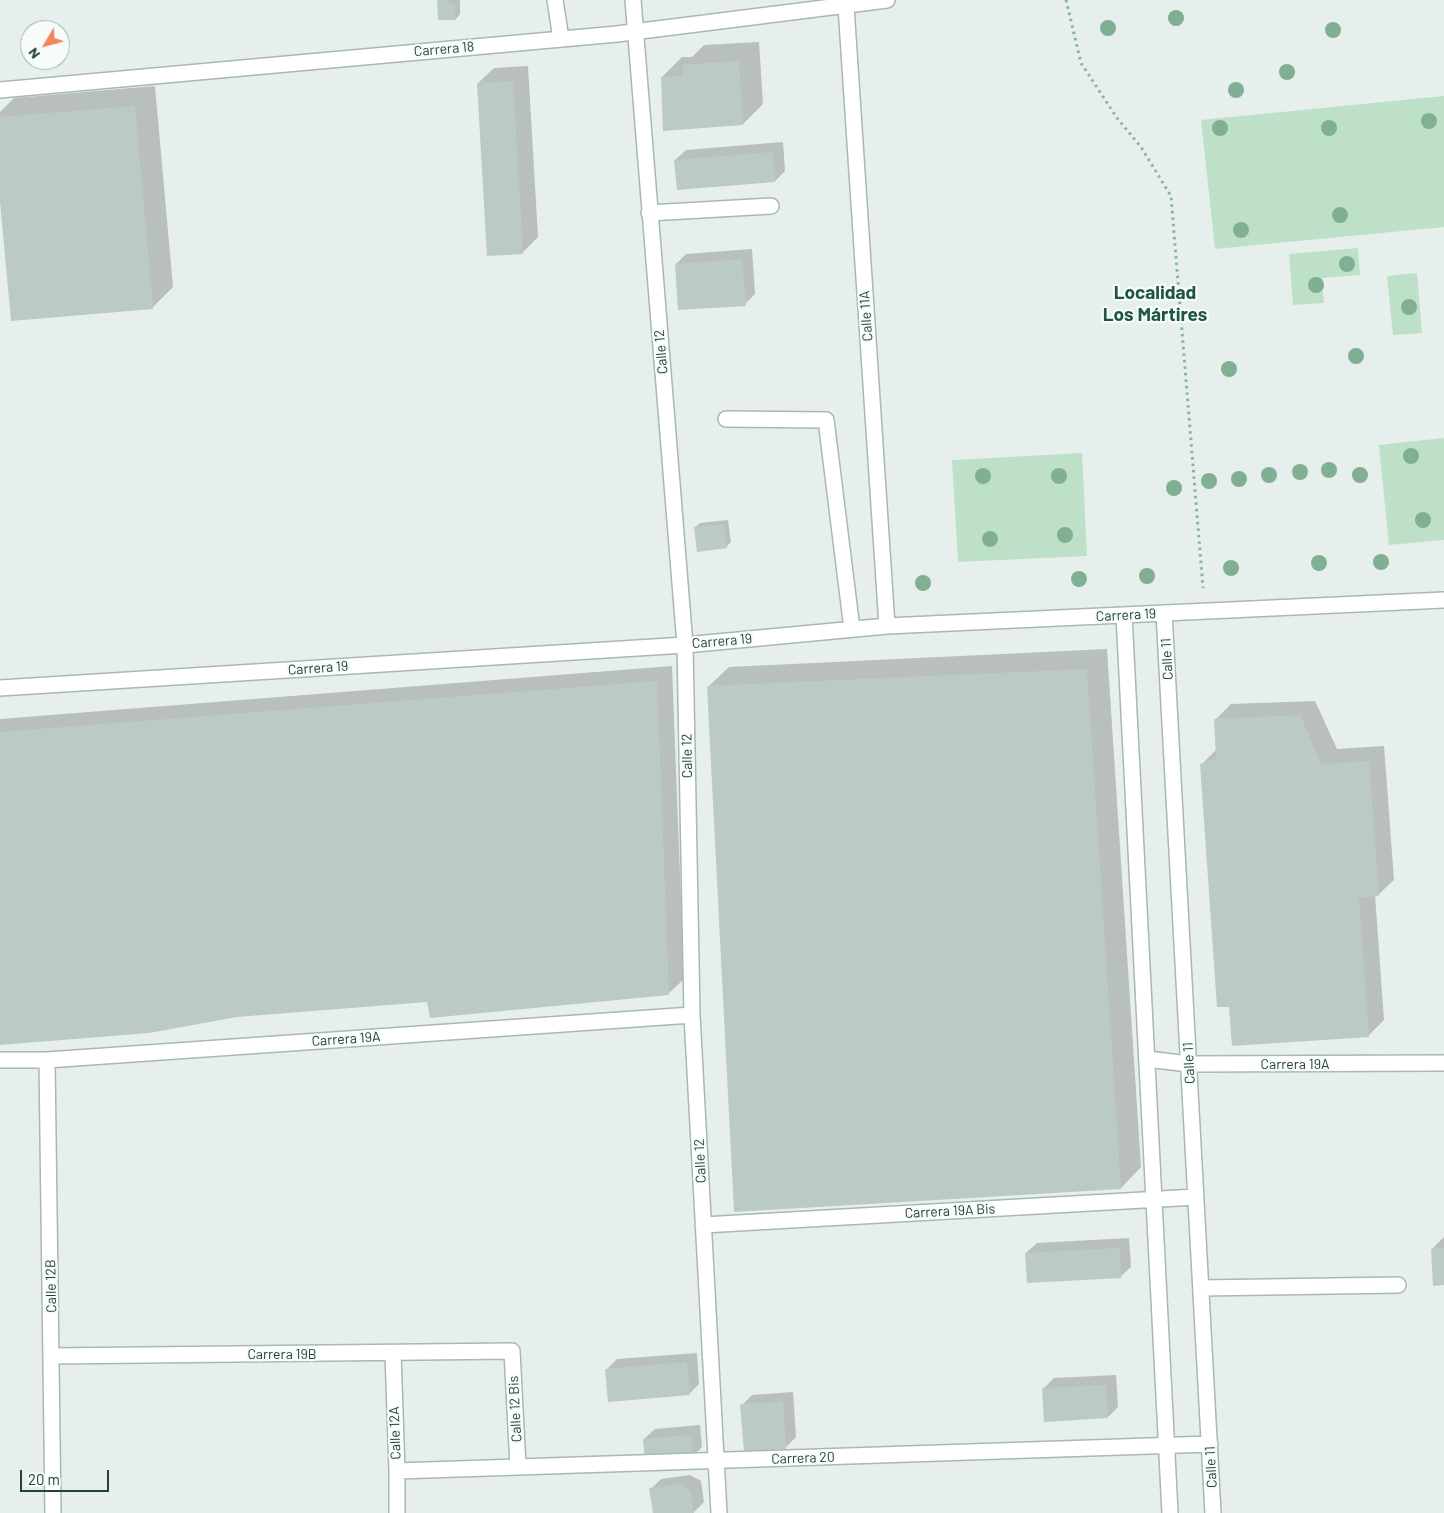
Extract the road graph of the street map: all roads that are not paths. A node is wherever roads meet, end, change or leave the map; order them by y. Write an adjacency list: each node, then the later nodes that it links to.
1 (555, 0): 6 (street)
2 (633, 0): 5 (street, Calle 12)
3 (887, 0): 4 (street, Carrera 18)
4 (846, 6): 5 (street, Carrera 18); 14 (street, Calle 11A)
5 (634, 32): 6 (street, Carrera 18); 9 (street, Calle 12)
6 (561, 39): 7 (street, Carrera 18)
7 (0, 90)
8 (771, 206): 9 (street)
9 (650, 213): 16 (street, Calle 12)
10 (726, 420): 15 (street)
11 (1444, 600): 12 (street, Carrera 19)
12 (1164, 613): 13 (street, Carrera 19); 23 (street, Calle 11)
13 (1124, 615): 14 (street, Carrera 19); 19 (street)
14 (887, 626): 15 (street, Carrera 19)
15 (852, 629): 16 (street, Carrera 19)
16 (685, 645): 17 (street, Carrera 19); 18 (street, Calle 12)
17 (0, 688)
18 (692, 1015): 21 (street, Carrera 19A); 26 (street, Calle 12)
19 (1147, 1059): 23 (street, Carrera 19A); 25 (street)
20 (0, 1060): 21 (street, Carrera 19A)
21 (48, 1060): 31 (street, Calle 12B)
22 (1444, 1063): 23 (street, Carrera 19A)
23 (1189, 1064): 24 (street, Calle 11)
24 (1196, 1197): 25 (street, Carrera 19A Bis); 28 (street, Calle 11)
25 (1154, 1200): 26 (street, Carrera 19A Bis); 33 (street)
26 (703, 1225): 34 (street, Calle 12)
27 (1398, 1285): 28 (street)
28 (1201, 1288): 32 (street, Calle 11)
29 (512, 1352): 30 (street, Carrera 19B); 35 (street, Calle 12 Bis)
30 (392, 1353): 31 (street, Carrera 19B); 36 (street, Calle 12A)
31 (52, 1356): 37 (street, Calle 12B)
32 (1210, 1444): 33 (street, Carrera 20); 41 (street, Calle 11)
33 (1167, 1446): 34 (street, Carrera 20); 40 (street)
34 (716, 1460): 35 (street, Carrera 20); 39 (street, Calle 12)
35 (518, 1467): 36 (street, Carrera 20)
36 (397, 1471): 38 (street, Calle 12A)
37 (53, 1513)
38 (397, 1513)
39 (718, 1513)
40 (1170, 1513)
41 (1213, 1513)

